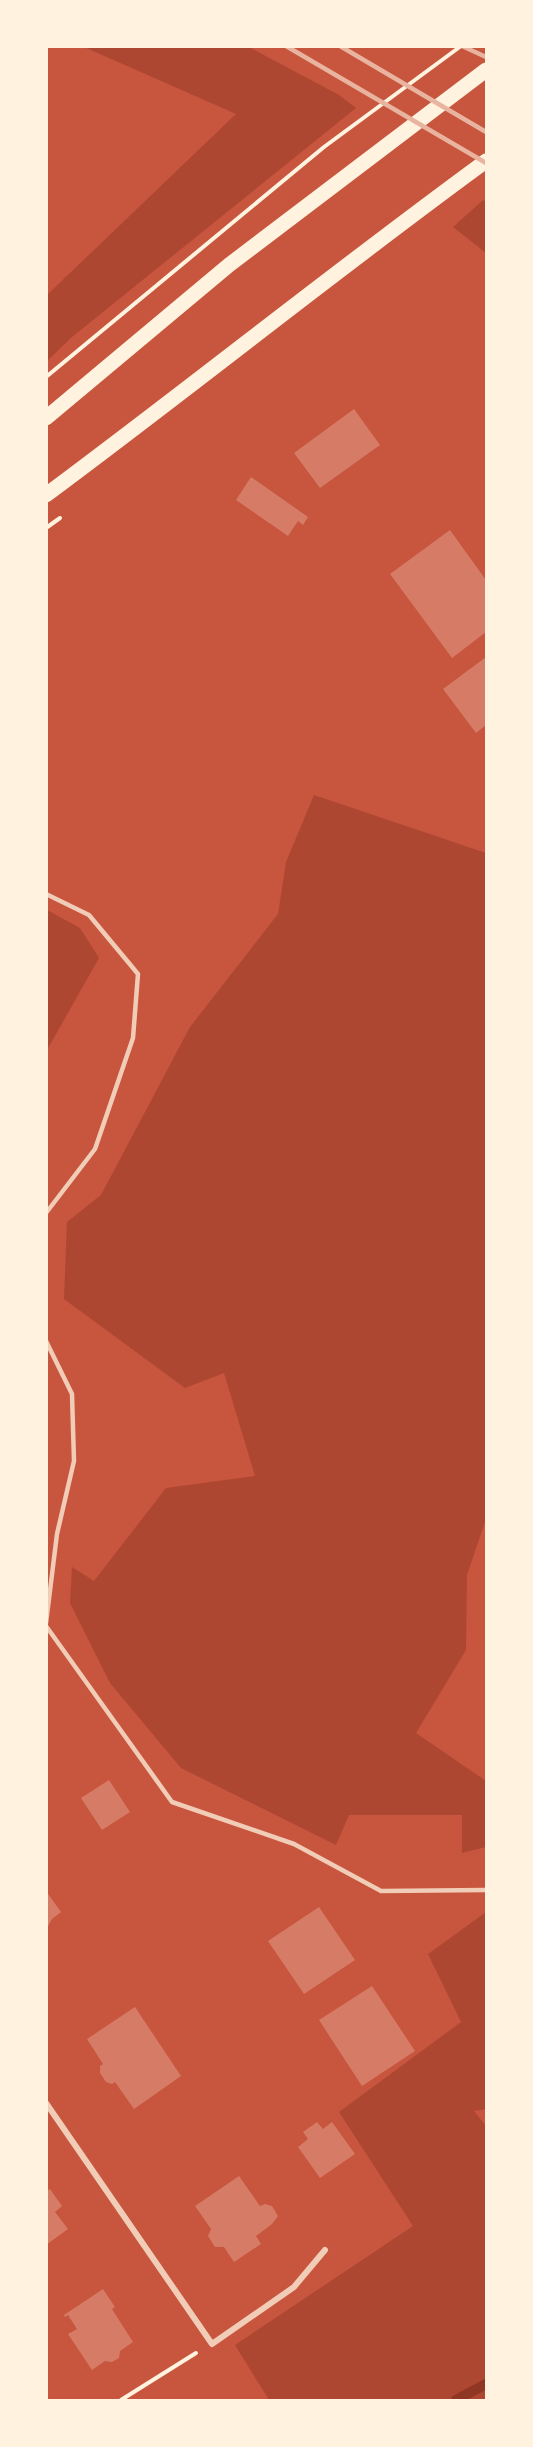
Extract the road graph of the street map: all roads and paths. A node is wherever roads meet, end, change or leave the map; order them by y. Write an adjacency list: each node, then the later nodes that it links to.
1 (461, 46): 4 (path)
2 (486, 70): 5 (main road)
3 (486, 161): 6 (main road)
4 (46, 377)
5 (46, 418)
6 (46, 495)
7 (46, 894): 8 (lane)
8 (46, 1213)
9 (46, 1341): 10 (lane)
10 (46, 1625): 11 (lane)
11 (486, 1890)
12 (46, 2103): 14 (street)
13 (325, 2250): 14 (street)
14 (212, 2344): 15 (path)
15 (121, 2400)

